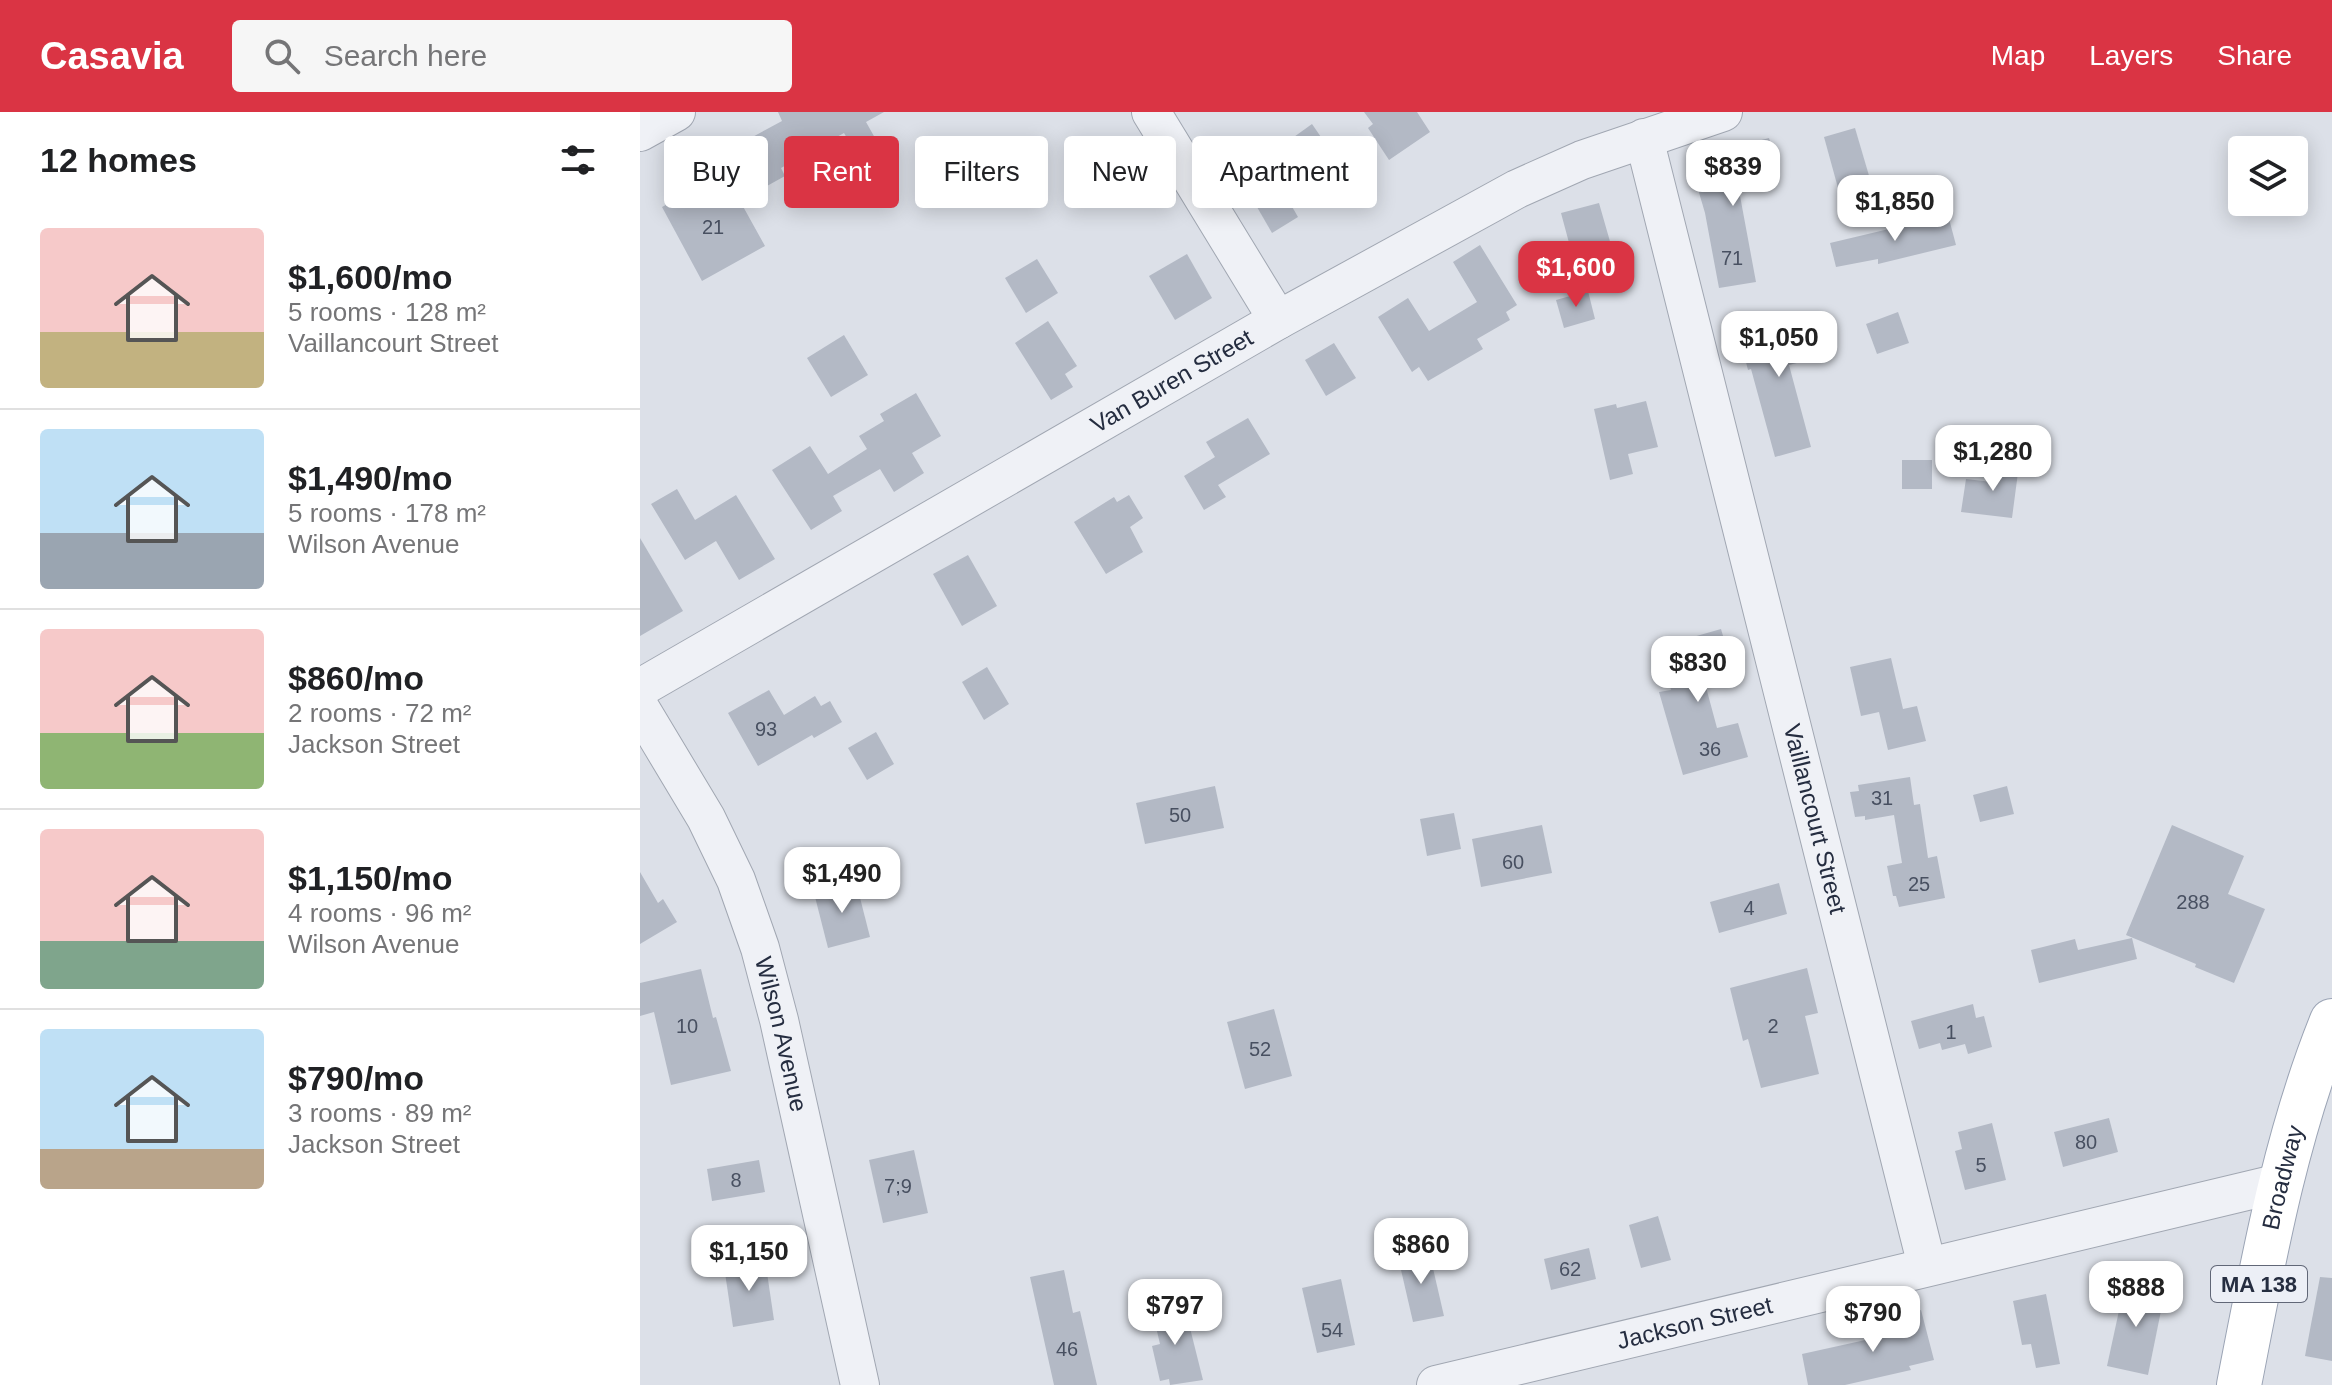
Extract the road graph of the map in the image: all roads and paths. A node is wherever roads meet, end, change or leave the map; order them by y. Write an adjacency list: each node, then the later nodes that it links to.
1 (676, 112): 4 (street)
2 (1151, 112): 6 (street)
3 (1723, 112): 5 (street, Van Buren Street)
4 (640, 132)
5 (1644, 138): 6 (street, Van Buren Street); 11 (street, Vaillancourt Street)
6 (1278, 320): 7 (street, Van Buren Street)
7 (640, 688)
8 (640, 708): 12 (street, Wilson Avenue)
9 (2332, 1021): 10 (main road, Broadway / MA 138)
10 (2280, 1183): 11 (street, Jackson Street); 14 (main road, Broadway / MA 138)
11 (1927, 1266): 13 (street, Jackson Street)
12 (860, 1385)
13 (1436, 1385)
14 (2239, 1385)

